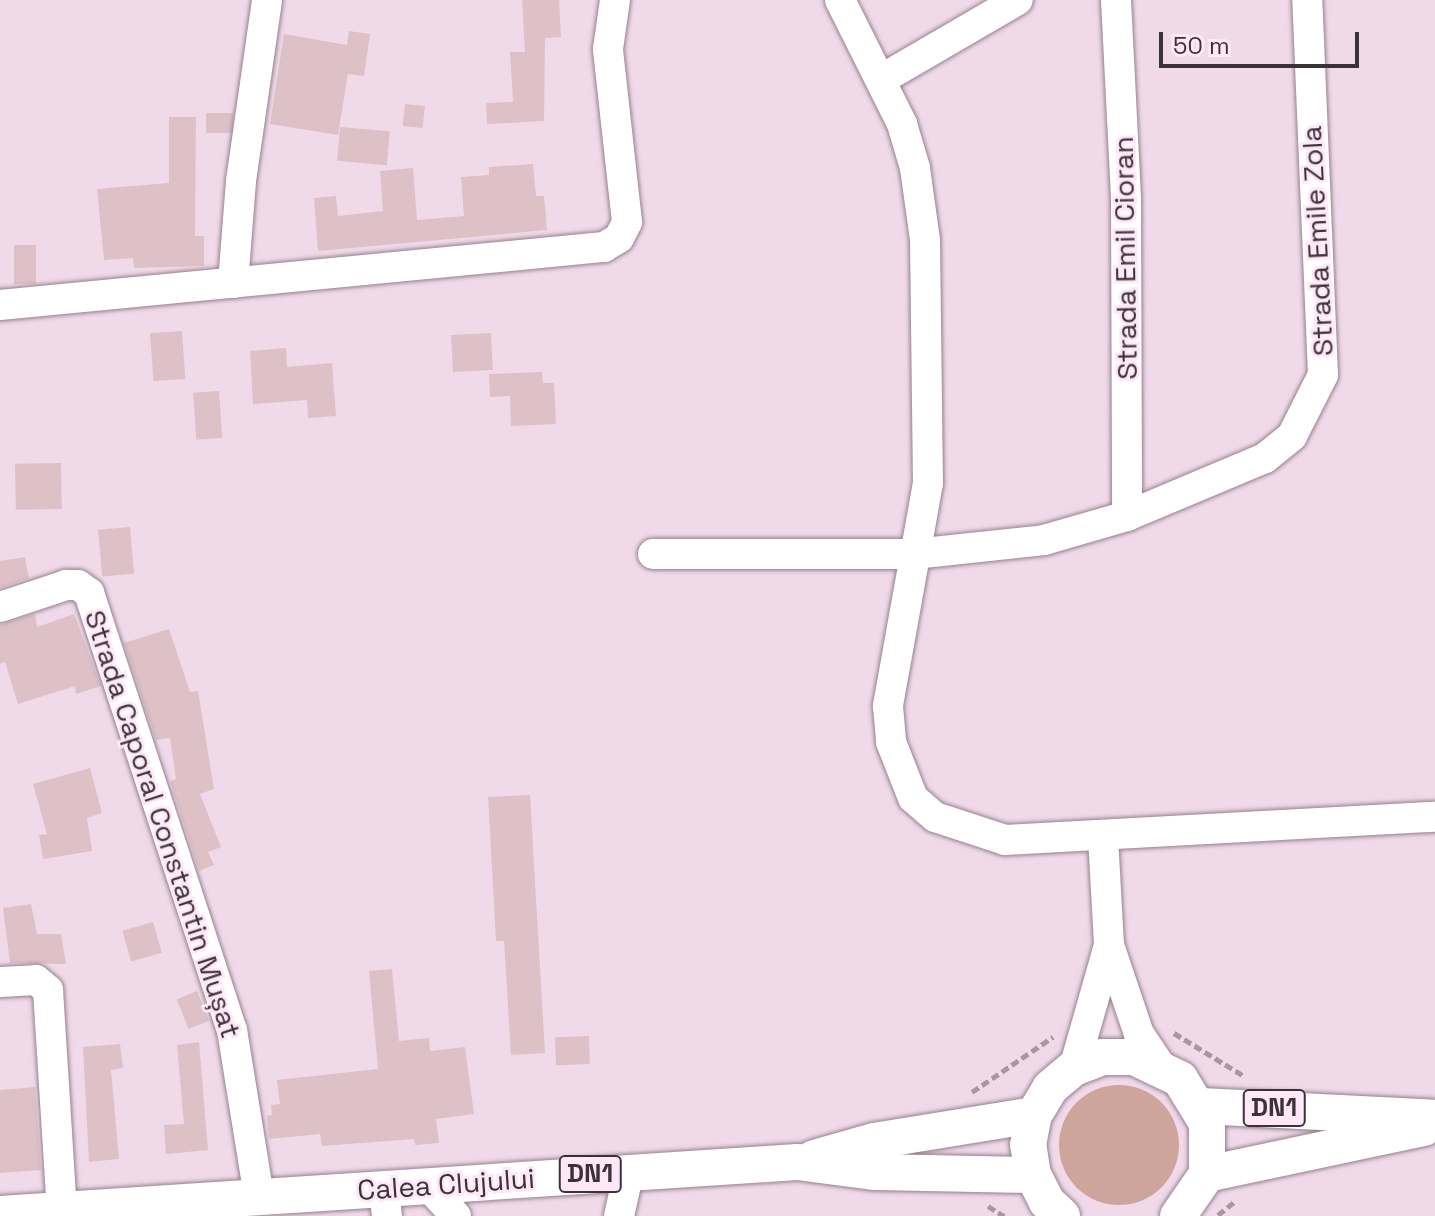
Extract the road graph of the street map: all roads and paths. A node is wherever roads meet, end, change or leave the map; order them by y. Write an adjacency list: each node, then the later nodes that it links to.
1 (267, 0): 8 (street)
2 (615, 0): 8 (street)
3 (840, 0): 7 (street)
4 (1018, 0): 7 (street)
5 (1116, 0): 10 (street, Strada Emil Cioran)
6 (1307, 0): 10 (street, Strada Emile Zola)
7 (882, 79): 12 (street)
8 (233, 283): 9 (street)
9 (0, 305)
10 (1127, 516): 12 (street, Strada Emile Zola)
11 (653, 554): 12 (street, Strada Emile Zola)
12 (914, 554): 15 (street)
13 (0, 607): 29 (street, Strada Caporal Constantin Mușat)
14 (1435, 817): 15 (street)
15 (1103, 837): 16 (street)
16 (1109, 945): 18 (street); 19 (street)
17 (0, 982): 31 (street)
18 (1159, 1064): 19 (main road); 20 (main road, DN1)
19 (1074, 1068): 21 (main road)
20 (1201, 1106): 22 (main road, DN1); 26 (main road, DN1)
21 (1034, 1115): 24 (main road, Calea Clujului / DN1); 27 (main road)
22 (1435, 1118)
23 (1435, 1125): 26 (main road, DN1)
24 (797, 1162): 25 (main road, Calea Clujului / DN1); 27 (main road, Calea Clujului / DN1)
25 (629, 1171): 28 (main road, Calea Clujului / DN1); 34 (street)
26 (1207, 1174): 36 (main road)
27 (1033, 1175): 35 (main road)
28 (428, 1186): 30 (main road, Calea Clujului / DN1); 33 (street)
29 (259, 1197): 30 (main road, Calea Clujului / DN1); 31 (main road, Calea Clujului / DN1)
30 (385, 1202)
31 (62, 1210): 32 (main road, Calea Clujului / DN1)
32 (0, 1214)
33 (456, 1216)
34 (619, 1216)
35 (1062, 1216)
36 (1178, 1216)

